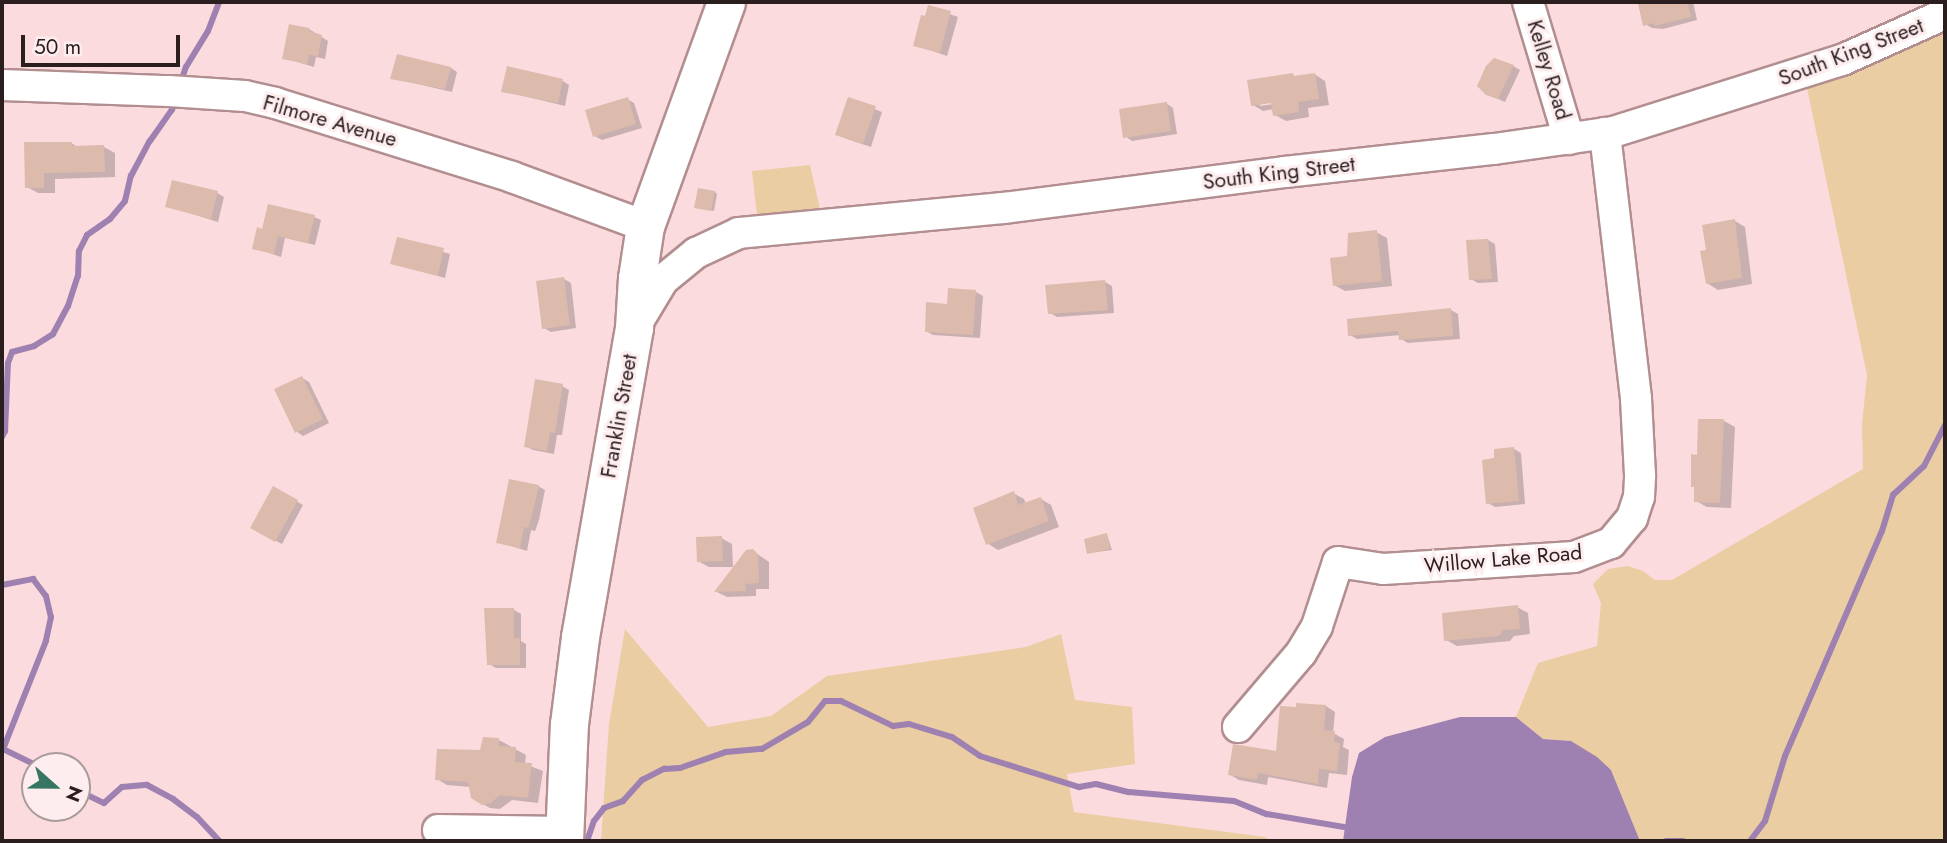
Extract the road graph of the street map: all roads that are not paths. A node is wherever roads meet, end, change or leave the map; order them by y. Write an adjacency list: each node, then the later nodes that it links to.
1 (726, 2): 7 (main road, Franklin Street)
2 (1528, 2): 6 (street, Kelley Road)
3 (1945, 14): 5 (street, South King Street)
4 (2, 86): 7 (street, Filmore Avenue)
5 (1605, 133): 6 (street, South King Street); 9 (street, Willow Lake Road)
6 (1569, 139): 8 (street, South King Street)
7 (645, 226): 8 (main road, Franklin Street)
8 (634, 328): 11 (main road, Franklin Street)
9 (1238, 727)
10 (438, 830): 11 (street)
11 (564, 837)

